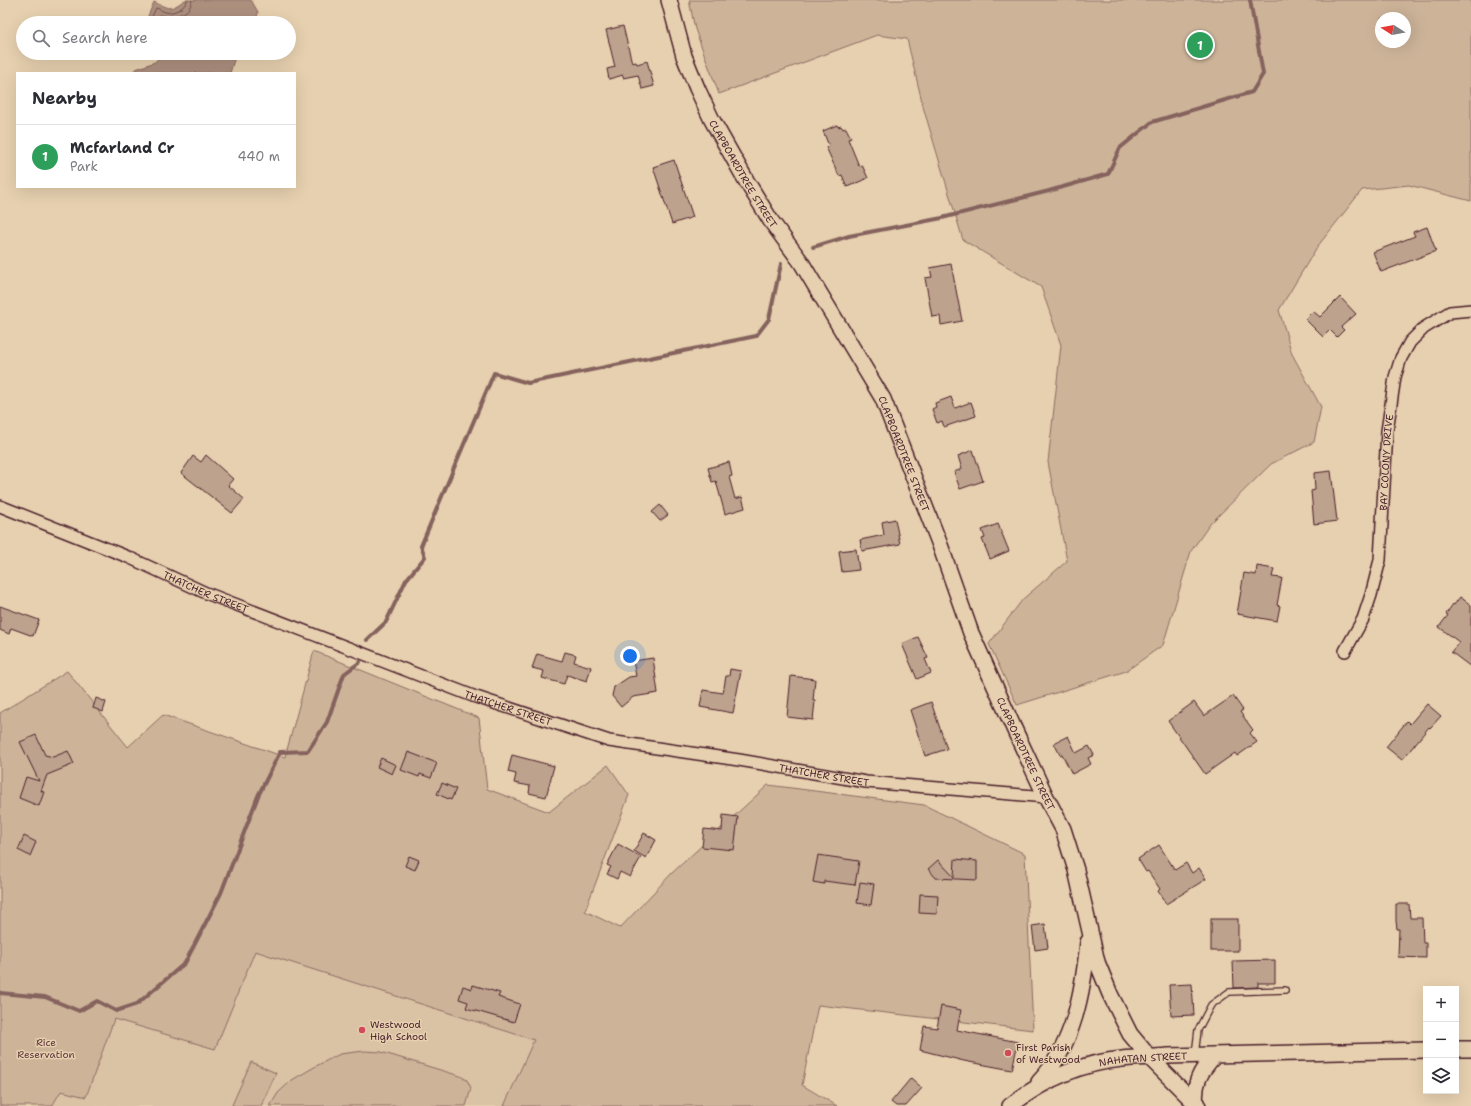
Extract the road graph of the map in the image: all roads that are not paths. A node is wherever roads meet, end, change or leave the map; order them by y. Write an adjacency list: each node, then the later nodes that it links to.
1 (669, 0): 5 (main road, CLAPBOARDTREE STREET)
2 (1471, 310): 4 (street, BAY COLONY DRIVE)
3 (0, 506): 5 (street, THATCHER STREET)
4 (1345, 651)
5 (1046, 798): 6 (main road, CLAPBOARDTREE STREET)
6 (1090, 931): 13 (main road, CLAPBOARDTREE STREET); 14 (main road, CLAPBOARDTREE STREET)
7 (1285, 990): 12 (lane)
8 (1459, 1049): 9 (main road)
9 (1471, 1049)
10 (1423, 1050): 11 (main road, NAHATAN STREET)
11 (1215, 1055): 12 (main road, NAHATAN STREET); 15 (main road)
12 (1195, 1056): 13 (main road, NAHATAN STREET)
13 (1150, 1058): 14 (main road, NAHATAN STREET); 15 (main road, CLAPBOARDTREE STREET)
14 (1031, 1090): 16 (main road, NAHATAN STREET)
15 (1197, 1105)
16 (1010, 1106)

